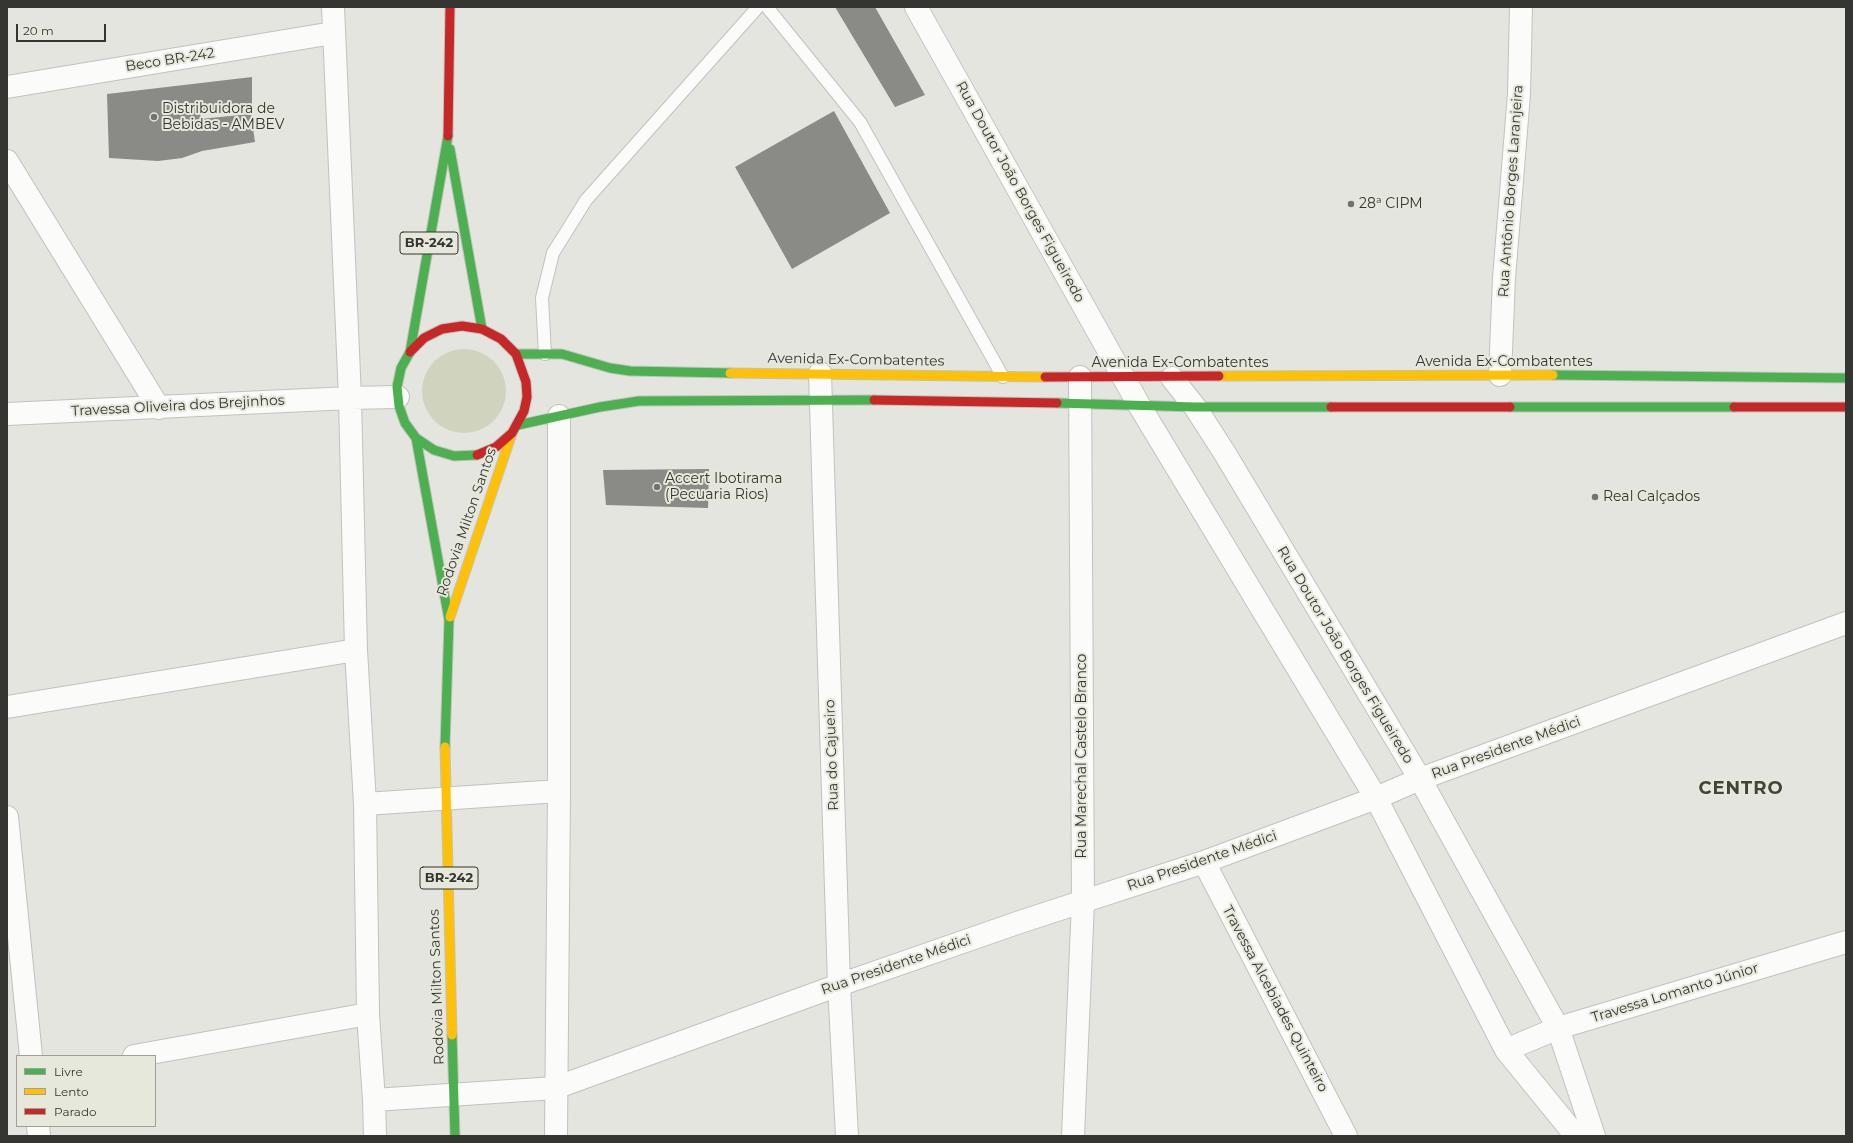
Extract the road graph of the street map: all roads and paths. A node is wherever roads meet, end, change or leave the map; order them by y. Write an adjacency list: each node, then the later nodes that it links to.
1 (333, 7): 7 (street)
2 (450, 7): 9 (main road, Rodovia Milton Santos / BR-242)
3 (758, 7): 14 (lane)
4 (767, 7): 17 (lane)
5 (916, 7): 19 (street, Rua Doutor João Borges Figueiredo)
6 (1521, 7): 16 (street, Rua Antônio Borges Laranjeira)
7 (333, 33): 8 (street, Beco BR-242); 23 (street)
8 (7, 87)
9 (448, 134): 11 (main road, Rodovia Milton Santos); 12 (main road, Rodovia Milton Santos / BR-242)
10 (7, 161): 29 (street)
11 (482, 329): 12 (main road, Rodovia Milton Santos / BR-242); 13 (main road, Rodovia Milton Santos / BR-242)
12 (410, 352): 22 (main road, Rodovia Milton Santos / BR-242)
13 (516, 354): 14 (main road, Avenida Ex-Combatentes); 32 (main road, Rodovia Milton Santos / BR-242)
14 (545, 354): 15 (main road, Avenida Ex-Combatentes)
15 (820, 373): 17 (main road, Avenida Ex-Combatentes); 24 (street, Rua do Cajueiro)
16 (1500, 375): 20 (main road, Avenida Ex-Combatentes); 21 (main road, Avenida Ex-Combatentes)
17 (1003, 377): 18 (main road, Avenida Ex-Combatentes)
18 (1080, 377): 19 (main road, Avenida Ex-Combatentes); 25 (street, Rua Marechal Castelo Branco)
19 (1125, 377): 20 (main road, Avenida Ex-Combatentes); 26 (street, Rua Doutor João Borges Figueiredo)
20 (1172, 378): 27 (street, Rua Doutor João Borges Figueiredo)
21 (1846, 378)
22 (398, 397): 23 (street, Travessa Oliveira dos Brejinhos); 34 (main road, Rodovia Milton Santos / BR-242)
23 (350, 398): 29 (street, Travessa Oliveira dos Brejinhos); 37 (street)
24 (821, 399): 25 (main road); 31 (main road); 48 (street, Rua do Cajueiro)
25 (1080, 404): 26 (main road); 46 (street, Rua Marechal Castelo Branco)
26 (1139, 405): 27 (main road); 41 (street)
27 (1194, 407): 28 (main road); 39 (street, Rua Doutor João Borges Figueiredo)
28 (1846, 407)
29 (159, 408): 30 (street, Travessa Oliveira dos Brejinhos)
30 (7, 414)
31 (558, 416): 32 (main road); 40 (street)
32 (518, 425): 33 (main road, Rodovia Milton Santos / BR-242)
33 (512, 433): 34 (main road, Rodovia Milton Santos / BR-242); 35 (main road, Rodovia Milton Santos)
34 (416, 438): 35 (main road, Rodovia Milton Santos / BR-242)
35 (449, 620): 42 (main road, Rodovia Milton Santos / BR-242)
36 (1846, 623): 39 (street, Rua Presidente Médici)
37 (356, 650): 38 (street); 43 (street)
38 (7, 707)
39 (1420, 779): 41 (street, Rua Presidente Médici); 50 (street, Rua Doutor João Borges Figueiredo)
40 (559, 791): 42 (street); 54 (street)
41 (1376, 798): 45 (street, Rua Presidente Médici); 51 (street)
42 (446, 799): 43 (street); 55 (main road, Rodovia Milton Santos / BR-242)
43 (364, 804): 49 (street)
44 (7, 816): 52 (street)
45 (1204, 862): 46 (street, Rua Presidente Médici); 62 (street, Travessa Alcebiades Quinteiro)
46 (1083, 902): 48 (street, Rua Presidente Médici); 61 (street, Rua Marechal Castelo Branco)
47 (1846, 942): 50 (street, Travessa Lomanto Júnior)
48 (839, 985): 54 (street, Rua Presidente Médici); 60 (street, Rua do Cajueiro)
49 (368, 1014): 53 (street); 56 (street)
50 (1558, 1028): 51 (street, Travessa Lomanto Júnior); 64 (street, Rua Doutor João Borges Figueiredo)
51 (1506, 1050): 63 (street)
52 (31, 1055)
53 (140, 1055)
54 (555, 1088): 55 (street, Rua Presidente Médici); 59 (street)
55 (454, 1095): 56 (street, Rua Presidente Médici); 58 (main road, Rodovia Milton Santos / BR-242)
56 (374, 1100): 57 (street)
57 (375, 1136)
58 (455, 1136)
59 (556, 1136)
60 (847, 1136)
61 (1073, 1136)
62 (1346, 1136)
63 (1576, 1136)
64 (1594, 1136)

